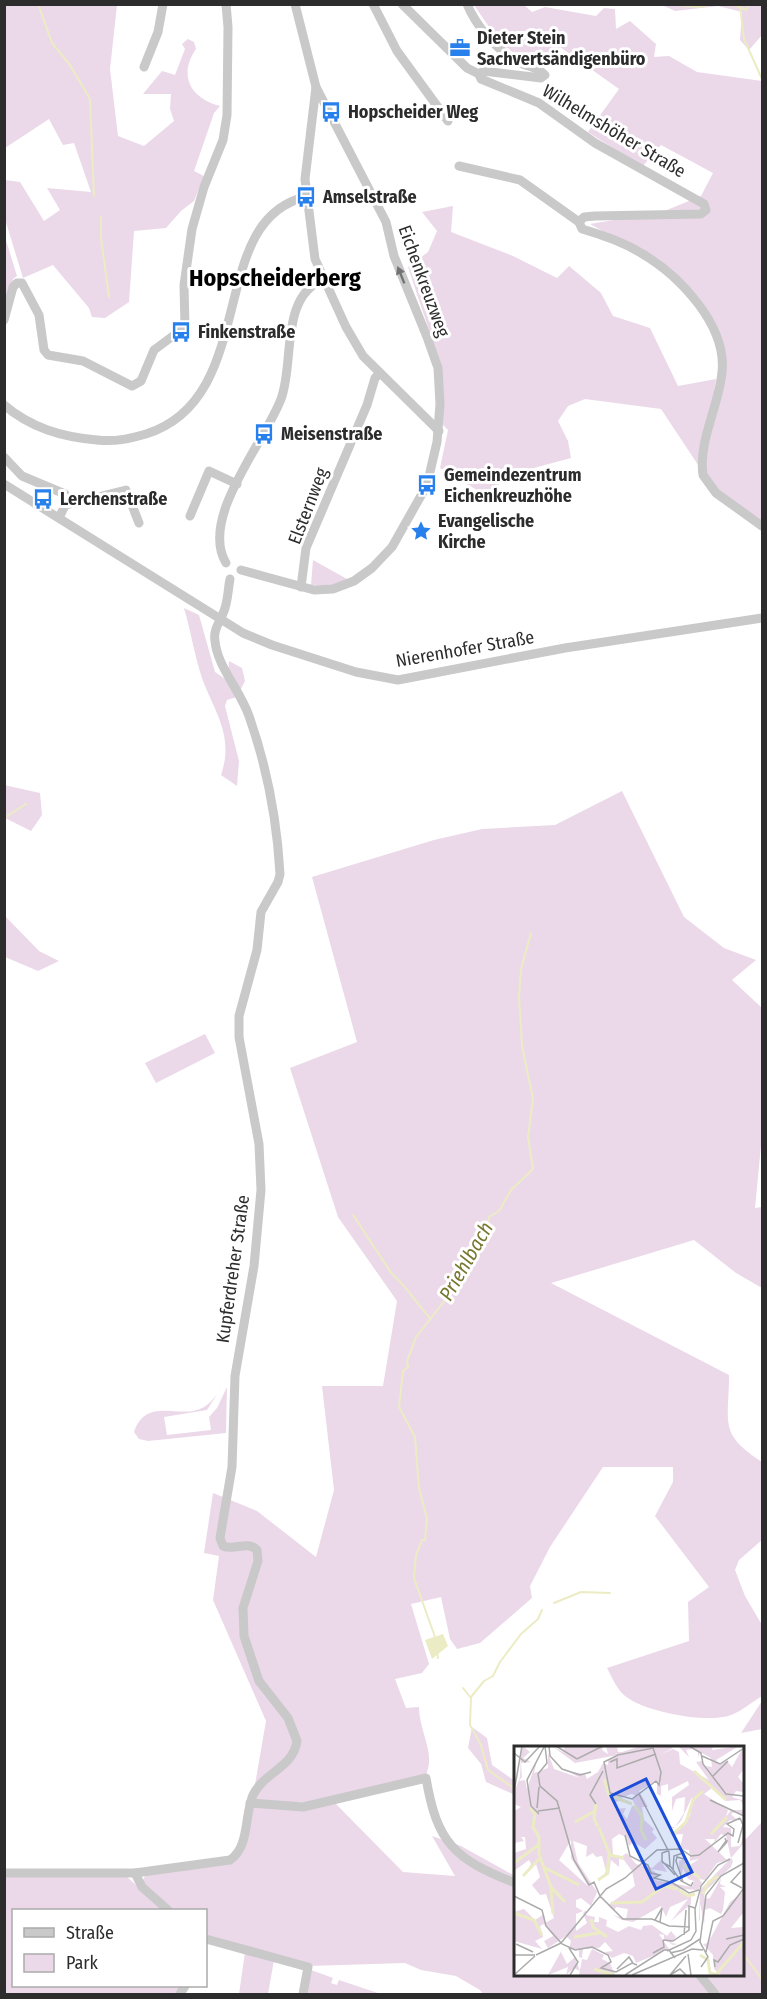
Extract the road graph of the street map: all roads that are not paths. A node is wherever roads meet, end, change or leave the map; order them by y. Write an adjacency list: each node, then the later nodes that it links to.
1 (163, 4): 7 (street)
2 (226, 4): 15 (street)
3 (296, 4): 9 (street)
4 (373, 4): 10 (street)
5 (402, 4): 8 (street)
6 (467, 4): 8 (street, Wilhelmshöher Straße)
7 (144, 68)
8 (479, 74): 13 (street, Wilhelmshöher Straße)
9 (316, 87): 12 (street); 18 (street, Eichenkreuzweg, one-way to 9)
10 (448, 121)
11 (459, 166): 13 (street)
12 (306, 197): 14 (street); 17 (street)
13 (579, 222): 26 (street)
14 (324, 279): 16 (street); 21 (street)
15 (4, 320)
16 (380, 373): 18 (street); 30 (street, Elsternweg)
17 (4, 405)
18 (439, 431): 30 (street)
19 (4, 457): 22 (street)
20 (4, 484): 24 (street, Nierenhofer Straße)
21 (237, 484): 23 (street); 27 (street)
22 (66, 505): 24 (street); 25 (street)
23 (190, 516)
24 (59, 518): 32 (street, Nierenhofer Straße)
25 (139, 523)
26 (762, 526)
27 (226, 563): 28 (street); 29 (street)
28 (241, 570): 29 (street); 30 (street)
29 (230, 579): 32 (street)
30 (302, 587)
31 (762, 618): 32 (street, Nierenhofer Straße)
32 (219, 620): 33 (street, Kupferdreher Straße)
33 (250, 1803): 35 (street, Kupferdreher Straße); 36 (street)
34 (4, 1873): 35 (street, Kupferdreher Straße)
35 (135, 1873): 37 (street)
36 (514, 1883)
37 (166, 1909)
38 (207, 1939): 40 (street)
39 (700, 1975): 41 (street)
40 (303, 1995)
41 (715, 1995)

